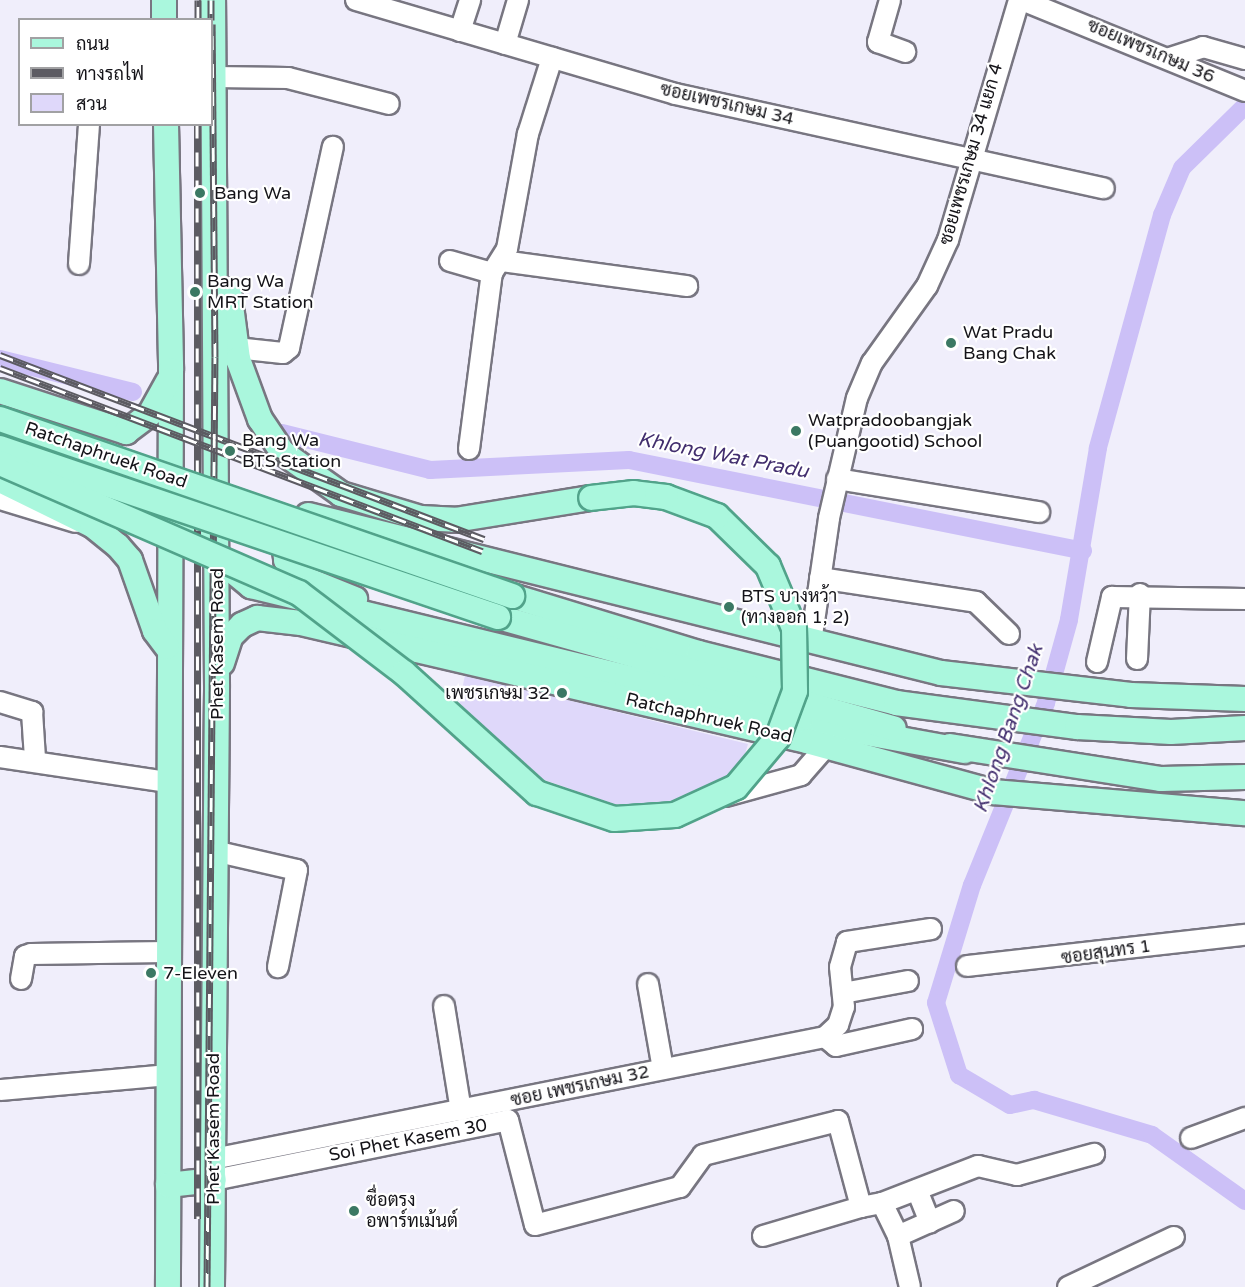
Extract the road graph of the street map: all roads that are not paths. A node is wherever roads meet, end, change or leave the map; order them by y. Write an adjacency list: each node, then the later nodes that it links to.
1 (164, 0): 8 (main road)
2 (213, 0): 15 (main road, Phet Kasem Road)
3 (356, 0): 9 (street, ซอยเพชรเกษม 34)
4 (470, 0): 9 (street)
5 (518, 0): 10 (street)
6 (890, 0): 11 (street)
7 (1021, 0): 13 (street, ซอยเพชรเกษม 36); 22 (street, ซอยเพชรเกษม 34 แยก 4)
8 (165, 18)
9 (460, 31): 10 (street, ซอยเพชรเกษม 34)
10 (505, 44): 12 (street, ซอยเพชรเกษม 34)
11 (905, 52)
12 (552, 58): 22 (street, ซอยเพชรเกษม 34); 26 (street)
13 (1170, 58): 14 (street); 16 (street, ซอยเพชรเกษม 36)
14 (1245, 59)
15 (214, 77): 17 (street); 20 (main road, Phet Kasem Road)
16 (1245, 91)
17 (389, 104)
18 (89, 126): 25 (street)
19 (166, 126): 29 (main road)
20 (216, 140): 28 (main road); 41 (main road, Phet Kasem Road)
21 (333, 147): 28 (street)
22 (972, 159): 23 (street, ซอยเพชรเกษม 34); 40 (street, ซอยเพชรเกษม 34 แยก 4)
23 (1104, 188)
24 (450, 261): 26 (street)
25 (79, 264)
26 (497, 267): 27 (street); 35 (street)
27 (687, 286)
28 (236, 348): 37 (main road, bridge)
29 (171, 370): 33 (main road); 38 (main road)
30 (0, 391): 33 (main road)
31 (0, 419): 63 (main road, Ratchaphruek Road, bridge)
32 (0, 428): 36 (street)
33 (126, 432): 36 (street)
34 (0, 448): 65 (main road, Ratchaphruek Road, bridge)
35 (469, 449)
36 (76, 452): 43 (street)
37 (0, 463)
38 (170, 465): 45 (main road); 55 (main road)
39 (0, 480): 43 (main road)
40 (836, 483): 44 (street); 49 (street, ซอยเพชรเกษม 34 แยก 4)
41 (216, 489): 45 (main road, Ratchaphruek Road); 46 (main road); 48 (main road, Phet Kasem Road)
42 (0, 500): 47 (street)
43 (64, 510): 47 (main road)
44 (1039, 512)
45 (188, 520): 48 (main road); 55 (main road, Ratchaphruek Road)
46 (328, 521): 52 (main road); 54 (main road)
47 (90, 524): 55 (main road)
48 (217, 562): 52 (main road); 59 (main road, Phet Kasem Road)
49 (820, 578): 53 (street); 54 (street, ซอยเพชรเกษม 34 แยก 4)
50 (1140, 594): 51 (street); 56 (street); 57 (street)
51 (1245, 598)
52 (430, 630): 58 (main road)
53 (1009, 634)
54 (811, 642): 60 (main road)
55 (167, 647): 69 (main road)
56 (1137, 659)
57 (1097, 662)
58 (606, 672): 64 (main road); 65 (main road)
59 (217, 686): 64 (main road, Ratchaphruek Road); 71 (main road, Phet Kasem Road)
60 (1245, 699)
61 (0, 702): 67 (street)
62 (442, 720): 64 (street)
63 (1245, 729)
64 (817, 743): 70 (main road, Ratchaphruek Road)
65 (965, 751): 68 (main road, Ratchaphruek Road)
66 (0, 757): 67 (street)
67 (35, 759): 69 (street)
68 (1245, 777)
69 (168, 782): 74 (main road)
70 (1245, 813)
71 (214, 851): 76 (street); 91 (main road, Phet Kasem Road)
72 (931, 928): 80 (street)
73 (1245, 935): 75 (street, ซอยสุนทร 1)
74 (166, 952): 77 (street); 85 (main road)
75 (967, 966)
76 (278, 967)
77 (21, 979)
78 (908, 981): 80 (street)
79 (648, 984): 84 (street)
80 (843, 993): 83 (street)
81 (444, 1006): 87 (street)
82 (912, 1029): 83 (street)
83 (825, 1037): 84 (street, ซอย เพชรเกษม 32)
84 (663, 1069): 87 (street, ซอย เพชรเกษม 32)
85 (167, 1075): 86 (street); 92 (main road)
86 (0, 1090)
87 (461, 1111): 91 (street, ซอย เพชรเกษม 32)
88 (1245, 1118): 89 (street)
89 (1191, 1138)
90 (1094, 1154): 93 (street)
91 (214, 1169): 92 (main road); 95 (street, Soi Phet Kasem 30); 102 (main road, Phet Kasem Road)
92 (168, 1185): 101 (main road)
93 (916, 1190): 94 (street); 97 (street)
94 (882, 1203): 95 (street); 99 (street)
95 (861, 1207): 98 (street)
96 (954, 1211): 97 (street)
97 (930, 1222): 99 (street)
98 (763, 1236)
99 (898, 1236): 103 (street)
100 (1174, 1237): 104 (street)
101 (168, 1287)
102 (213, 1287)
103 (910, 1287)
104 (1068, 1287)

